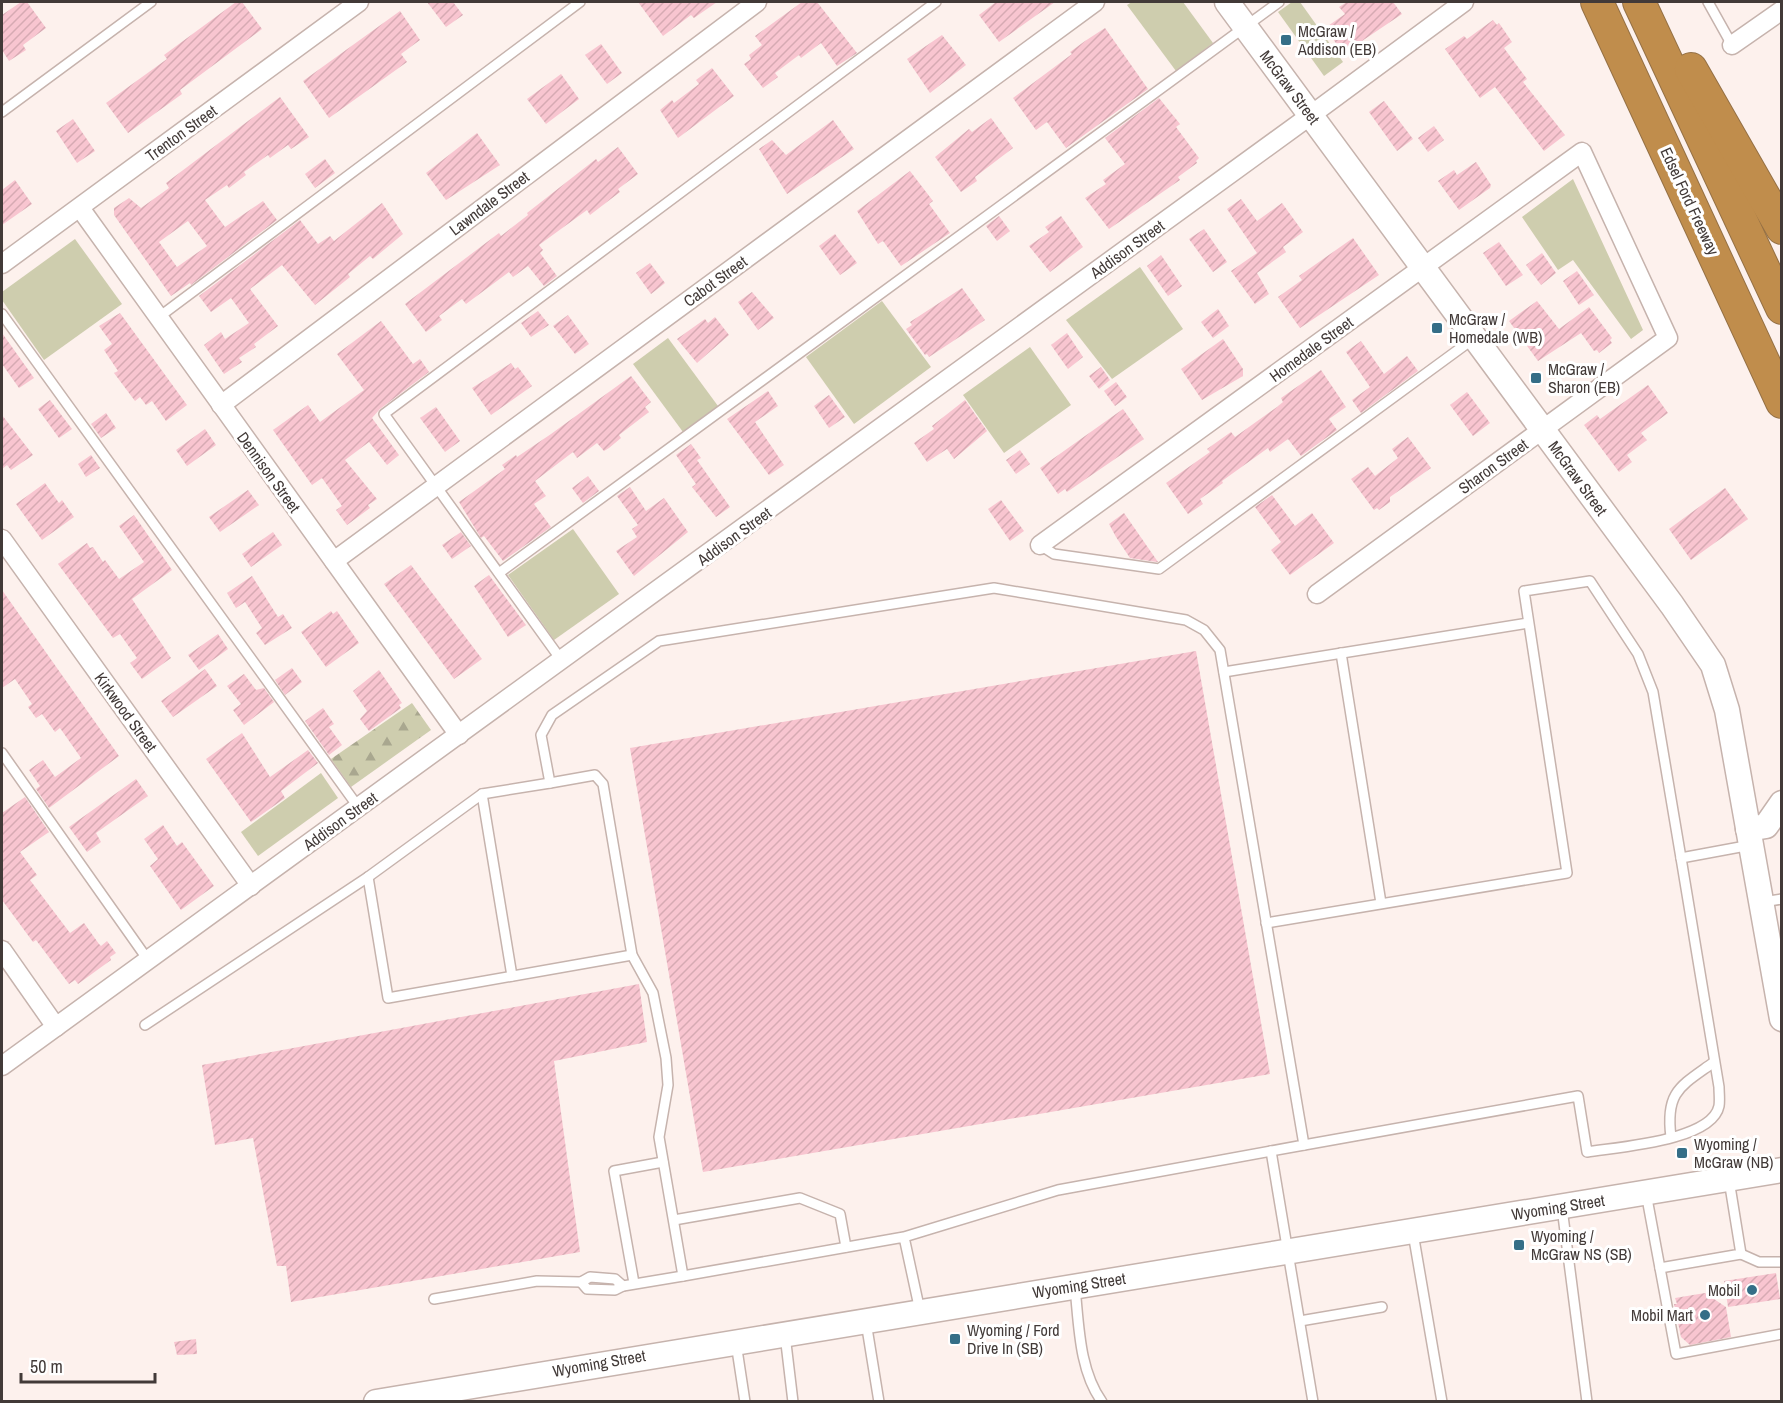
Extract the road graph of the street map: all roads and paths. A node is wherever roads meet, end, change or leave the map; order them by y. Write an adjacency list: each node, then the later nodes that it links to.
1 (151, 2): 17 (lane)
2 (359, 2): 19 (street, Trenton Street)
3 (580, 2): 25 (lane)
4 (757, 2): 29 (street, Lawndale Street)
5 (936, 2): 31 (lane)
6 (1095, 2): 31 (street, Cabot Street)
7 (1227, 2): 15 (street, McGraw Street)
8 (1279, 2): 15 (lane)
9 (1464, 2): 18 (street, Addison Street)
10 (1597, 2): 28 (highway, Edsel Ford Freeway)
11 (1639, 2): 23 (highway)
12 (1658, 2): 20 (highway)
13 (1708, 2): 16 (lane)
14 (1782, 10): 16 (street)
15 (1245, 26): 18 (street, McGraw Street); 35 (lane)
16 (1732, 45)
17 (2, 112)
18 (1311, 115): 22 (street, McGraw Street); 39 (street, Addison Street)
19 (80, 208): 21 (street, Trenton Street); 25 (street, Dennison Street)
20 (1782, 228)
21 (2, 264)
22 (1423, 267): 26 (street, McGraw Street); 27 (street, Homedale Street); 33 (street, Homedale Street)
23 (1782, 308)
24 (2, 314): 46 (lane)
25 (159, 317): 29 (street, Dennison Street)
26 (1475, 337): 30 (street, McGraw Street); 33 (lane)
27 (1668, 338): 30 (street, Sharon Street)
28 (1782, 402)
29 (221, 405): 34 (street, Dennison Street)
30 (1543, 429): 36 (street, Sharon Street); 47 (street, McGraw Street)
31 (436, 486): 34 (street, Cabot Street); 35 (lane)
32 (2, 539): 50 (street, Kirkwood Street)
33 (1040, 545)
34 (334, 561): 41 (street, Dennison Street)
35 (499, 573): 39 (lane)
36 (1317, 594)
37 (1528, 623): 38 (lane); 48 (lane); 52 (lane)
38 (1341, 653): 40 (lane); 52 (lane)
39 (562, 661): 41 (street, Addison Street)
40 (1224, 672): 43 (lane); 53 (lane)
41 (459, 735): 46 (street, Addison Street)
42 (2, 753): 56 (lane)
43 (550, 783): 44 (lane); 55 (lane)
44 (482, 795): 49 (lane); 58 (lane)
45 (1782, 802): 47 (street)
46 (359, 808): 50 (street, Addison Street)
47 (1761, 832): 48 (lane); 51 (street, McGraw Street)
48 (1681, 858): 62 (lane)
49 (368, 877): 58 (lane); 60 (lane)
50 (250, 886): 56 (street, Addison Street)
51 (1771, 901): 57 (street, McGraw Street)
52 (1381, 903): 53 (lane)
53 (1266, 923): 65 (lane)
54 (2, 950): 61 (street)
55 (632, 956): 58 (lane); 67 (lane)
56 (148, 960): 61 (street, Addison Street)
57 (1777, 969): 59 (street, McGraw Street)
58 (513, 976)
59 (1781, 1012)
60 (145, 1025)
61 (56, 1027): 63 (street, Addison Street)
62 (1714, 1062): 64 (lane); 64 (lane)
63 (2, 1066)
64 (1671, 1137): 65 (lane)
65 (1304, 1145): 66 (lane)
66 (1271, 1151): 74 (lane); 76 (lane)
67 (663, 1162): 72 (lane); 81 (lane)
68 (1782, 1170): 69 (street, Wyoming Street)
69 (1729, 1179): 70 (street, Wyoming Street); 77 (lane)
70 (1646, 1192): 71 (street, Wyoming Street); 79 (lane)
71 (1561, 1206): 73 (street, Wyoming Street); 98 (lane)
72 (674, 1220): 75 (lane); 80 (lane)
73 (1413, 1230): 76 (street, Wyoming Street); 97 (lane)
74 (904, 1237): 75 (lane); 85 (lane)
75 (846, 1248): 80 (lane)
76 (1287, 1251): 82 (street, Wyoming Street); 87 (lane)
77 (1740, 1254): 78 (lane); 79 (lane)
78 (1782, 1262)
79 (1660, 1268): 89 (lane)
80 (684, 1276): 81 (lane)
81 (634, 1283): 83 (lane)
82 (1075, 1285): 85 (street, Wyoming Street); 95 (lane)
83 (434, 1299)
84 (1382, 1307): 87 (lane)
85 (920, 1311): 86 (street, Wyoming Street)
86 (865, 1320): 88 (street, Wyoming Street); 94 (lane)
87 (1300, 1321): 96 (lane)
88 (784, 1333): 90 (street, Wyoming Street); 93 (lane)
89 (1782, 1334)
90 (736, 1341): 91 (street, Wyoming Street); 92 (lane)
91 (376, 1401)
92 (746, 1401)
93 (793, 1401)
94 (879, 1401)
95 (1101, 1401)
96 (1313, 1401)
97 (1442, 1401)
98 (1587, 1401)

